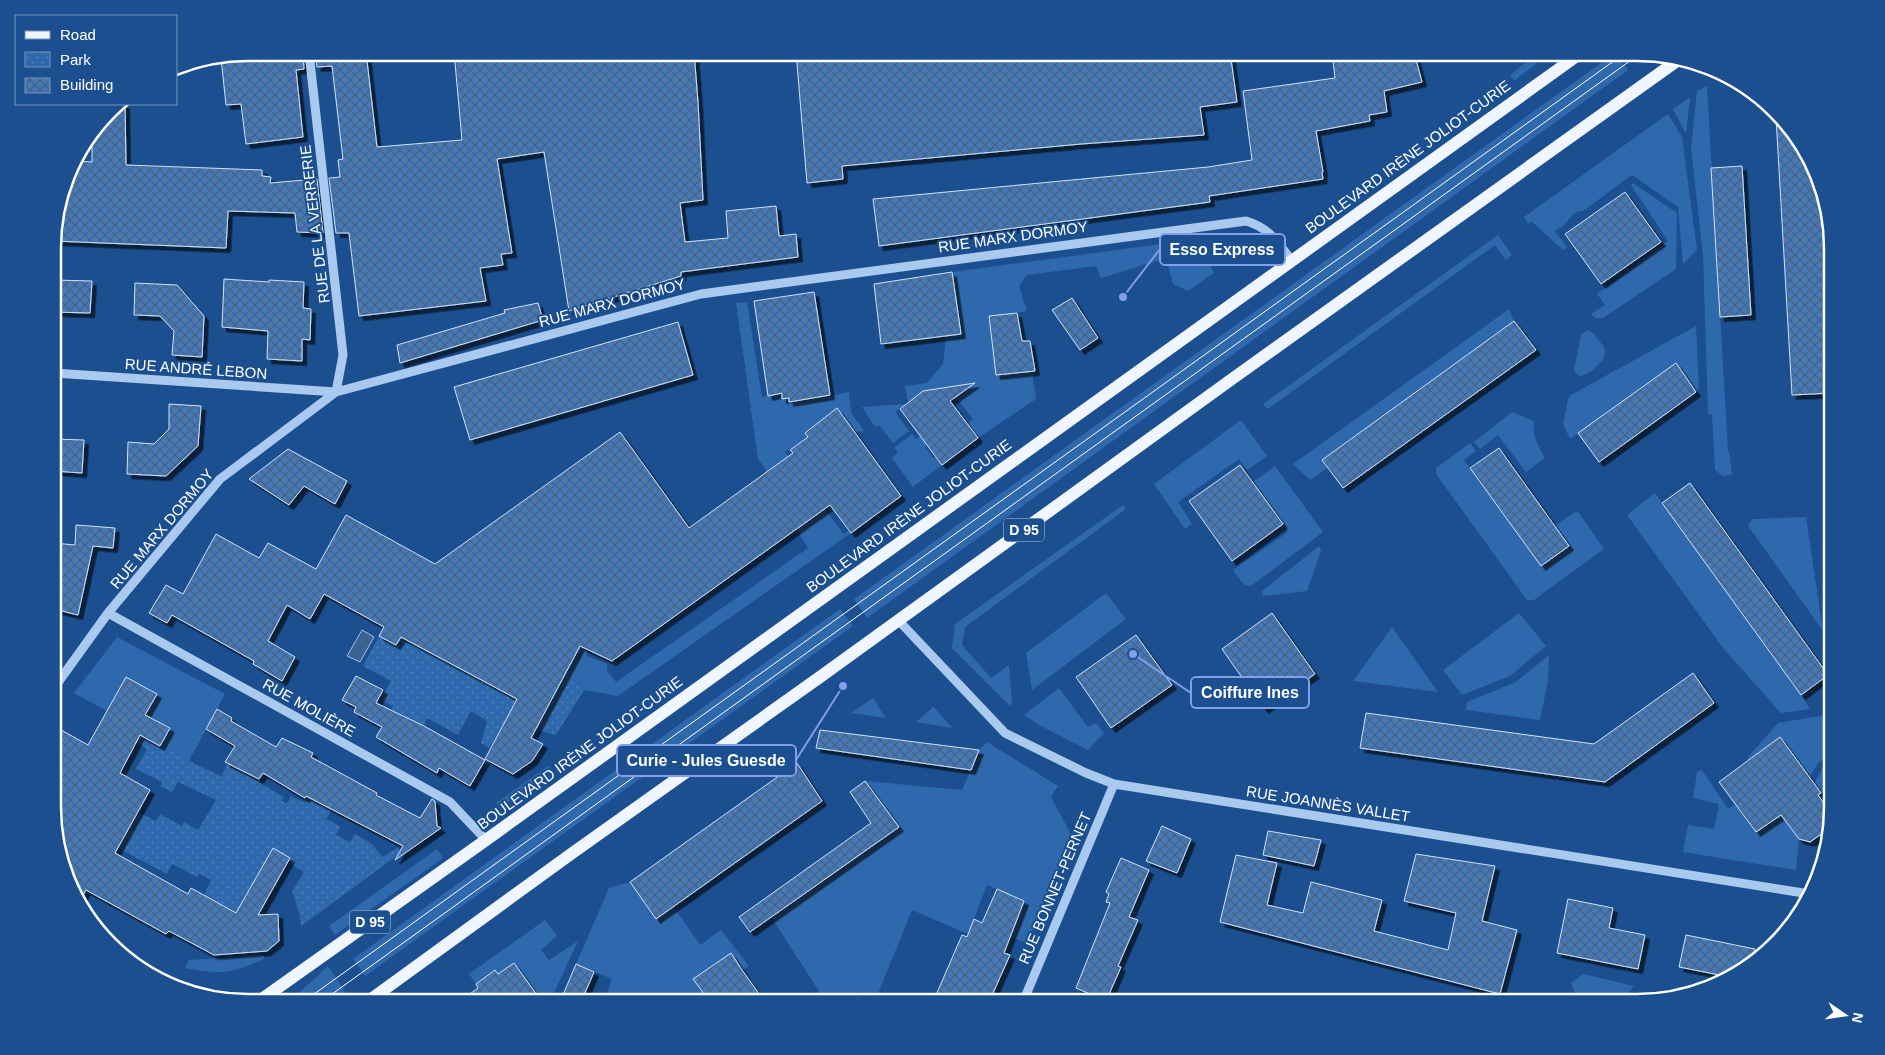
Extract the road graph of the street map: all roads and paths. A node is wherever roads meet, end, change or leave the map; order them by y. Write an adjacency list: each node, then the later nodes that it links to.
1 (310, 61): 6 (street, RUE DE LA VERRERIE)
2 (1569, 61): 4 (main road, BOULEVARD IRÈNE JOLIOT-CURIE / D 95)
3 (1671, 64): 8 (main road, D 95)
4 (1292, 261): 6 (street, RUE MARX DORMOY); 11 (main road, BOULEVARD IRÈNE JOLIOT-CURIE / D 95)
5 (61, 373): 6 (street, RUE ANDRÉ LEBON)
6 (336, 392): 7 (street, RUE MARX DORMOY)
7 (108, 614): 9 (street, RUE MARX DORMOY); 11 (street, RUE MOLIÈRE)
8 (898, 620): 10 (street, RUE JOANNÈS VALLET); 14 (main road, D 95)
9 (61, 678)
10 (1114, 784): 12 (street, RUE JOANNÈS VALLET); 15 (street, RUE BONNET-PERNET)
11 (486, 840): 13 (main road, BOULEVARD IRÈNE JOLIOT-CURIE / D 95)
12 (1803, 893)
13 (269, 994)
14 (378, 994)
15 (1026, 994)

